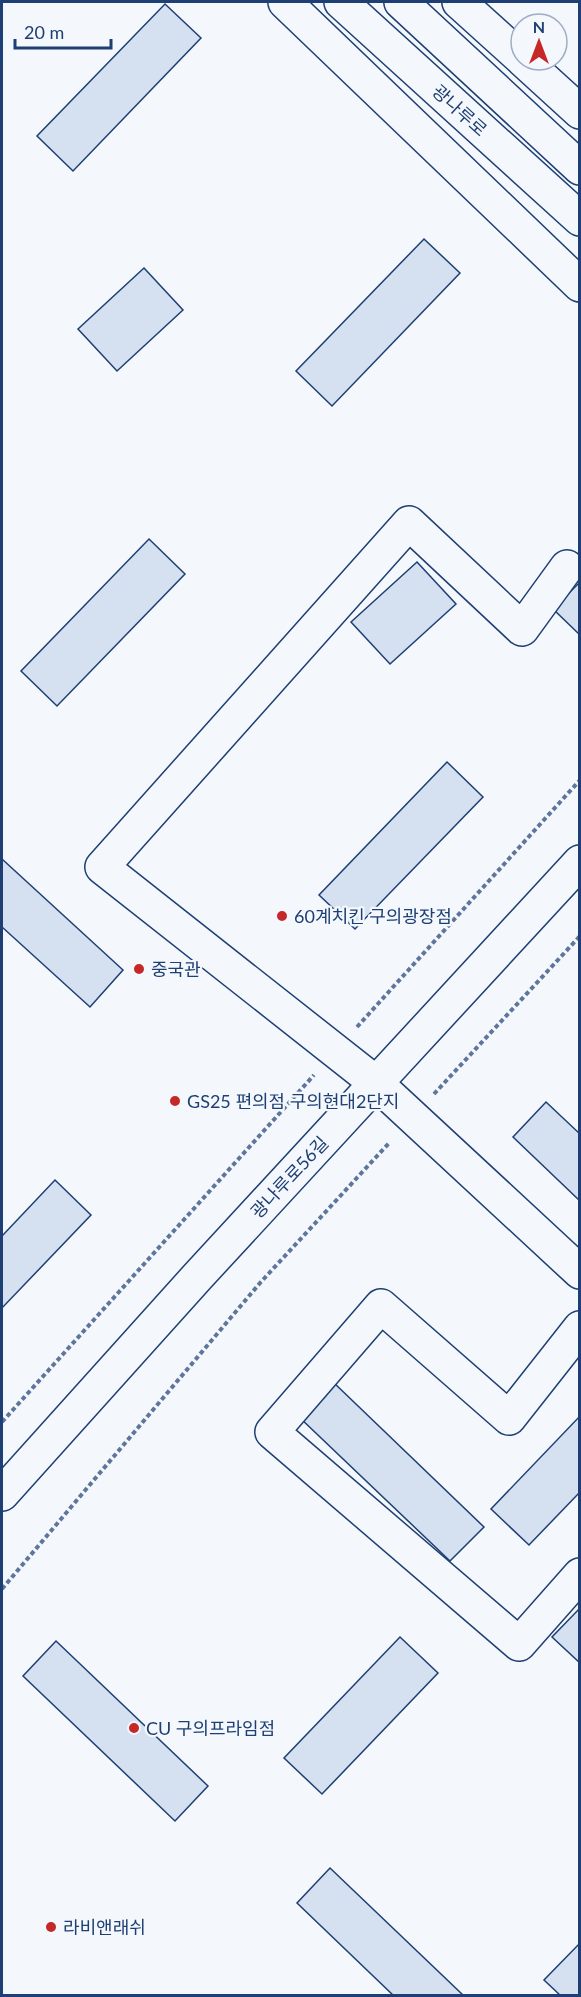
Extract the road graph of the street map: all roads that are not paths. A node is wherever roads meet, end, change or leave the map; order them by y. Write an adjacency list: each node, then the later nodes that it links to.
1 (285, 2): 10 (street)
2 (342, 2): 9 (street, 광나루로)
3 (401, 2): 8 (street, 광나루로)
4 (459, 2): 5 (street)
5 (509, 47)
6 (536, 72): 7 (street)
7 (579, 112)
8 (579, 168)
9 (579, 219)
10 (579, 285)
11 (567, 567): 13 (street)
12 (579, 862): 13 (street, 광나루로56길)
13 (375, 1083): 14 (street); 16 (street, 광나루로56길)
14 (579, 1272)
15 (579, 1328): 17 (street)
16 (2, 1494)
17 (579, 1575)

